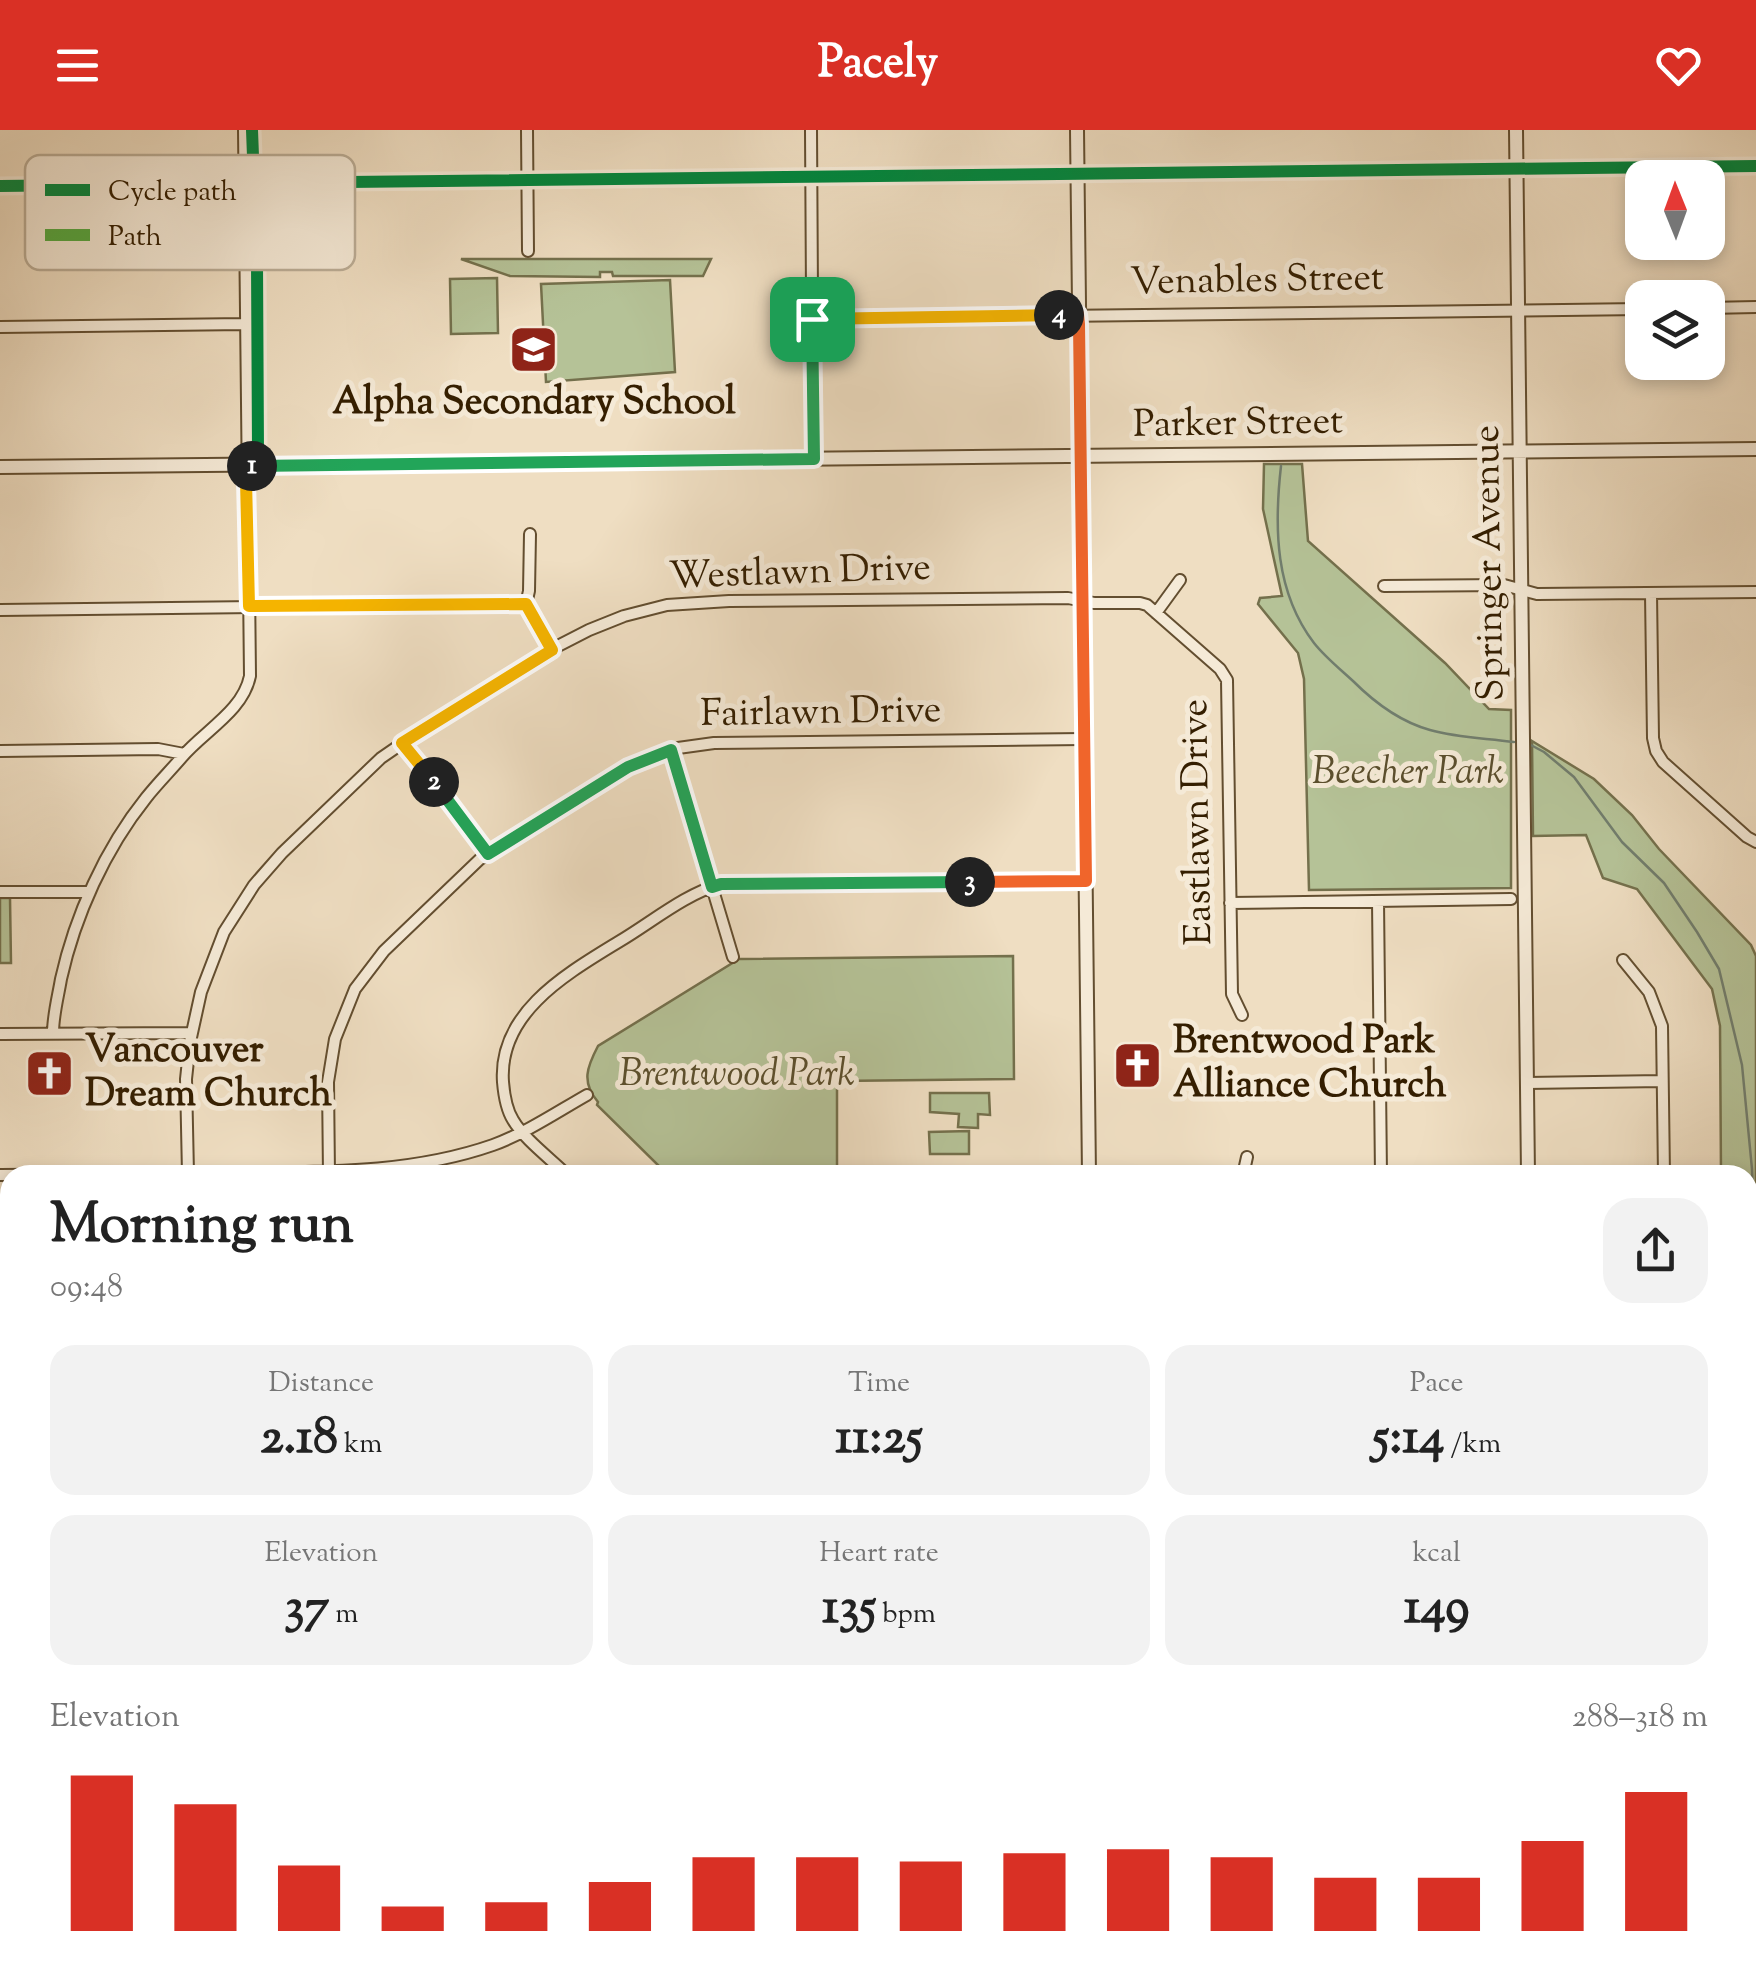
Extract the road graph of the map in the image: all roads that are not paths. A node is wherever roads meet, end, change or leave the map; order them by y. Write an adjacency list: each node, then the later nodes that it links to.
1 (244, 130): 6 (street)
2 (527, 130): 11 (street)
3 (810, 130): 10 (street)
4 (1077, 130): 9 (street)
5 (1516, 130): 8 (street, Springer Avenue)
6 (244, 155)
7 (1756, 166): 8 (street)
8 (1517, 169): 9 (street); 19 (street, Springer Avenue)
9 (1077, 174): 10 (street); 21 (street)
10 (810, 178): 11 (street); 22 (street)
11 (528, 181): 12 (street); 15 (street)
12 (355, 182)
13 (0, 186): 14 (street)
14 (25, 186)
15 (528, 250)
16 (245, 270): 23 (street)
17 (1725, 308): 18 (street)
18 (1756, 308)
19 (1518, 309): 20 (street, Venables Street); 21 (street, Venables Street); 26 (street, Springer Avenue)
20 (1625, 309)
21 (1078, 314): 22 (street, Venables Street); 27 (street)
22 (812, 319): 28 (street)
23 (245, 324): 24 (street); 29 (street)
24 (0, 327)
25 (1756, 449): 26 (street, Parker Street)
26 (1519, 452): 27 (street, Parker Street); 34 (street, Springer Avenue)
27 (1080, 456): 28 (street, Parker Street); 37 (street)
28 (814, 459): 29 (street, Parker Street)
29 (246, 466): 30 (street, Parker Street); 39 (street)
30 (0, 467)
31 (530, 534): 38 (street)
32 (1180, 580): 41 (street)
33 (1384, 586): 34 (street)
34 (1521, 590): 36 (street); 64 (street, Springer Avenue)
35 (1756, 592): 36 (street)
36 (1651, 594): 48 (street)
37 (1083, 601): 41 (street); 42 (street, Westlawn Drive); 43 (street)
38 (526, 604): 39 (street); 42 (street)
39 (249, 606): 40 (street); 47 (street)
40 (0, 610)
41 (1156, 612): 56 (street, Eastlawn Drive)
42 (552, 650): 44 (street, Westlawn Drive)
43 (1084, 739): 45 (street, Fairlawn Drive); 50 (street)
44 (402, 743): 49 (street); 61 (street, Westlawn Drive)
45 (671, 750): 49 (street, Fairlawn Drive); 51 (street)
46 (0, 751): 47 (street)
47 (184, 754): 53 (street)
48 (1756, 842)
49 (488, 854): 69 (street, Fairlawn Drive)
50 (1086, 881): 51 (street); 72 (street)
51 (712, 887): 57 (street); 66 (street)
52 (0, 892): 53 (street)
53 (90, 892): 60 (street)
54 (1511, 899): 55 (street)
55 (1378, 901): 56 (street); 74 (street)
56 (1230, 903): 59 (street, Eastlawn Drive)
57 (733, 957)
58 (1624, 960): 63 (street)
59 (1242, 1015)
60 (53, 1033): 61 (street); 62 (street)
61 (192, 1033): 68 (street, Westlawn Drive)
62 (0, 1034)
63 (1662, 1081): 64 (street); 76 (street)
64 (1527, 1083): 75 (street, Springer Avenue)
65 (587, 1095): 66 (street)
66 (522, 1131): 70 (street); 71 (street)
67 (1247, 1157): 73 (street)
68 (188, 1165)
69 (329, 1165)
70 (420, 1165)
71 (557, 1165)
72 (1089, 1165)
73 (1246, 1165)
74 (1381, 1165)
75 (1528, 1165)
76 (1664, 1165)

